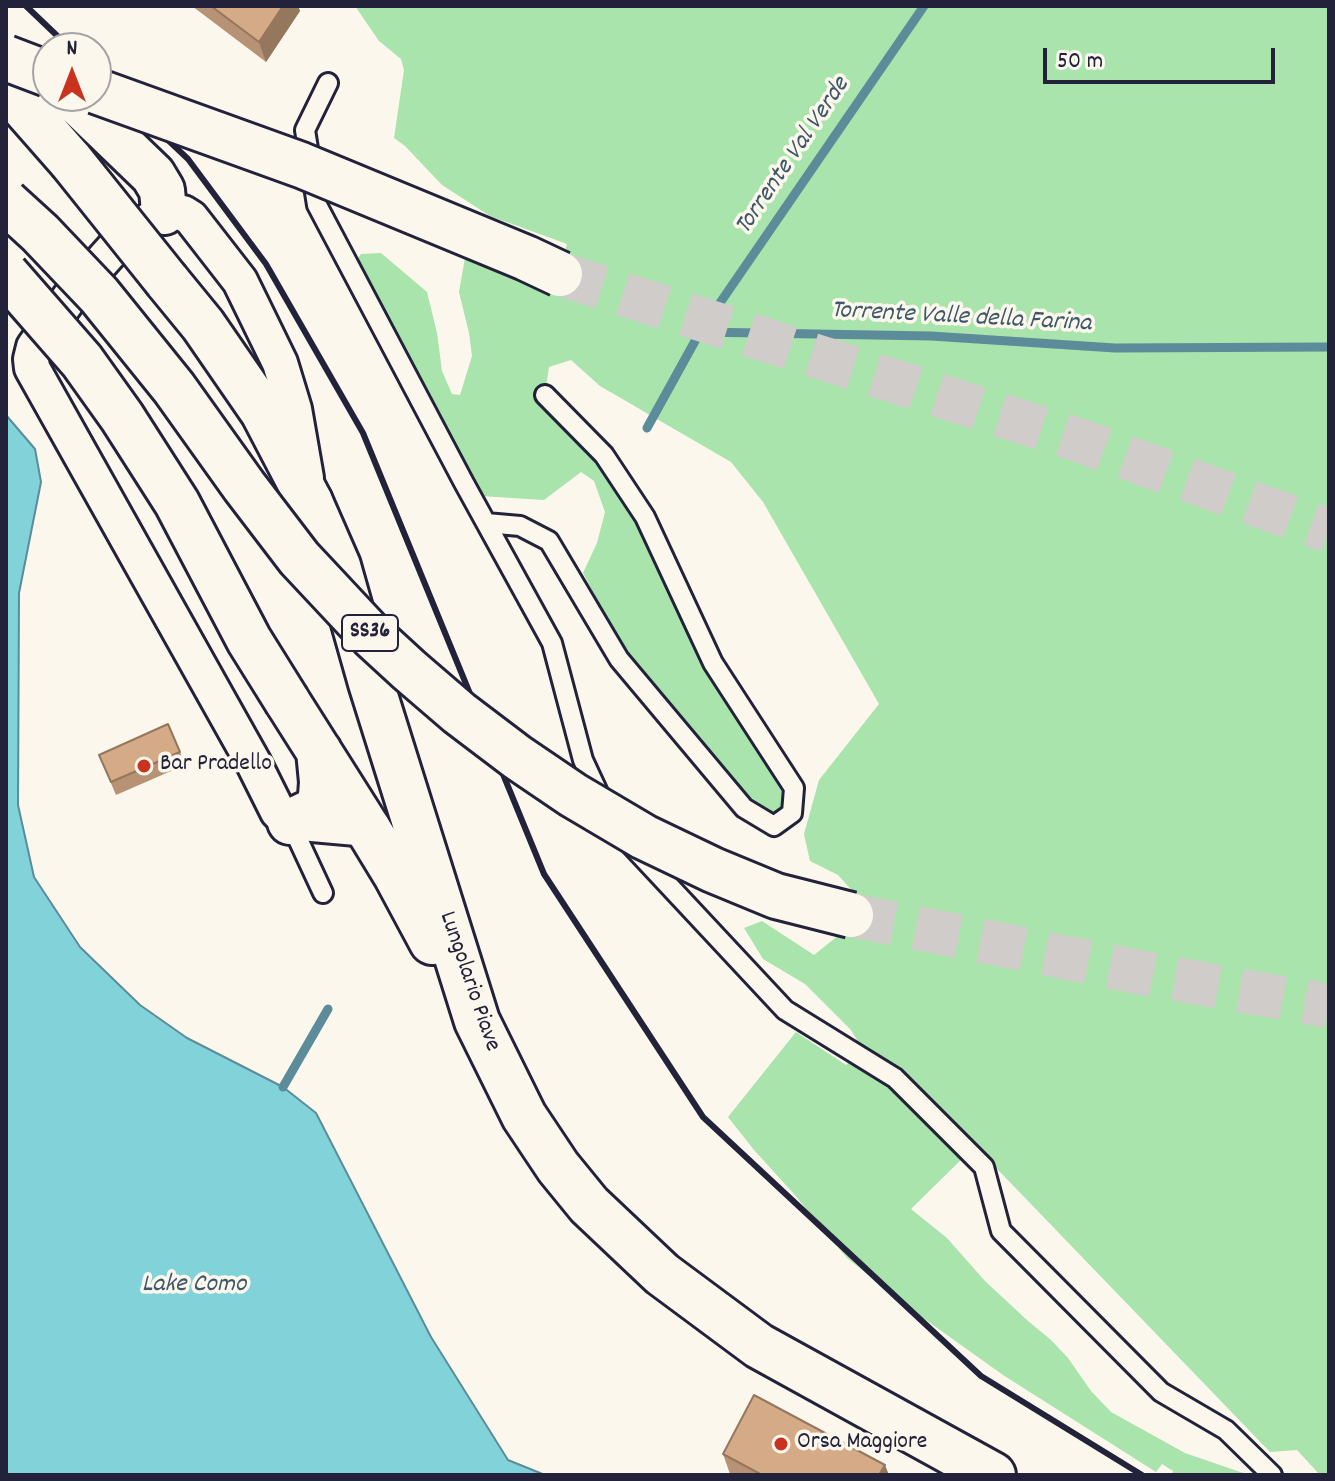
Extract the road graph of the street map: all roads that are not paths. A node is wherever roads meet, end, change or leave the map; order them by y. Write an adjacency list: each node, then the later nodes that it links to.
1 (6, 45): 3 (main road)
2 (6, 58): 4 (main road, bridge)
3 (32, 64)
4 (32, 69)
5 (328, 83): 15 (lane)
6 (6, 87): 14 (main road, Lungolario Piave, bridge)
7 (112, 97): 12 (main road, bridge)
8 (88, 112): 10 (main road)
9 (6, 202): 20 (main road, SS36, bridge)
10 (164, 212): 14 (street); 17 (street)
11 (6, 274): 16 (main road, bridge)
12 (560, 274)
13 (545, 395): 15 (lane)
14 (310, 502): 21 (main road, Lungolario Piave)
15 (486, 523): 23 (lane)
16 (319, 751): 17 (main road); 18 (main road)
17 (290, 822): 18 (street); 19 (lane)
18 (368, 829): 21 (main road)
19 (323, 893)
20 (851, 915)
21 (477, 1021): 22 (main road, Lungolario Piave)
22 (993, 1475)
23 (1272, 1475)

